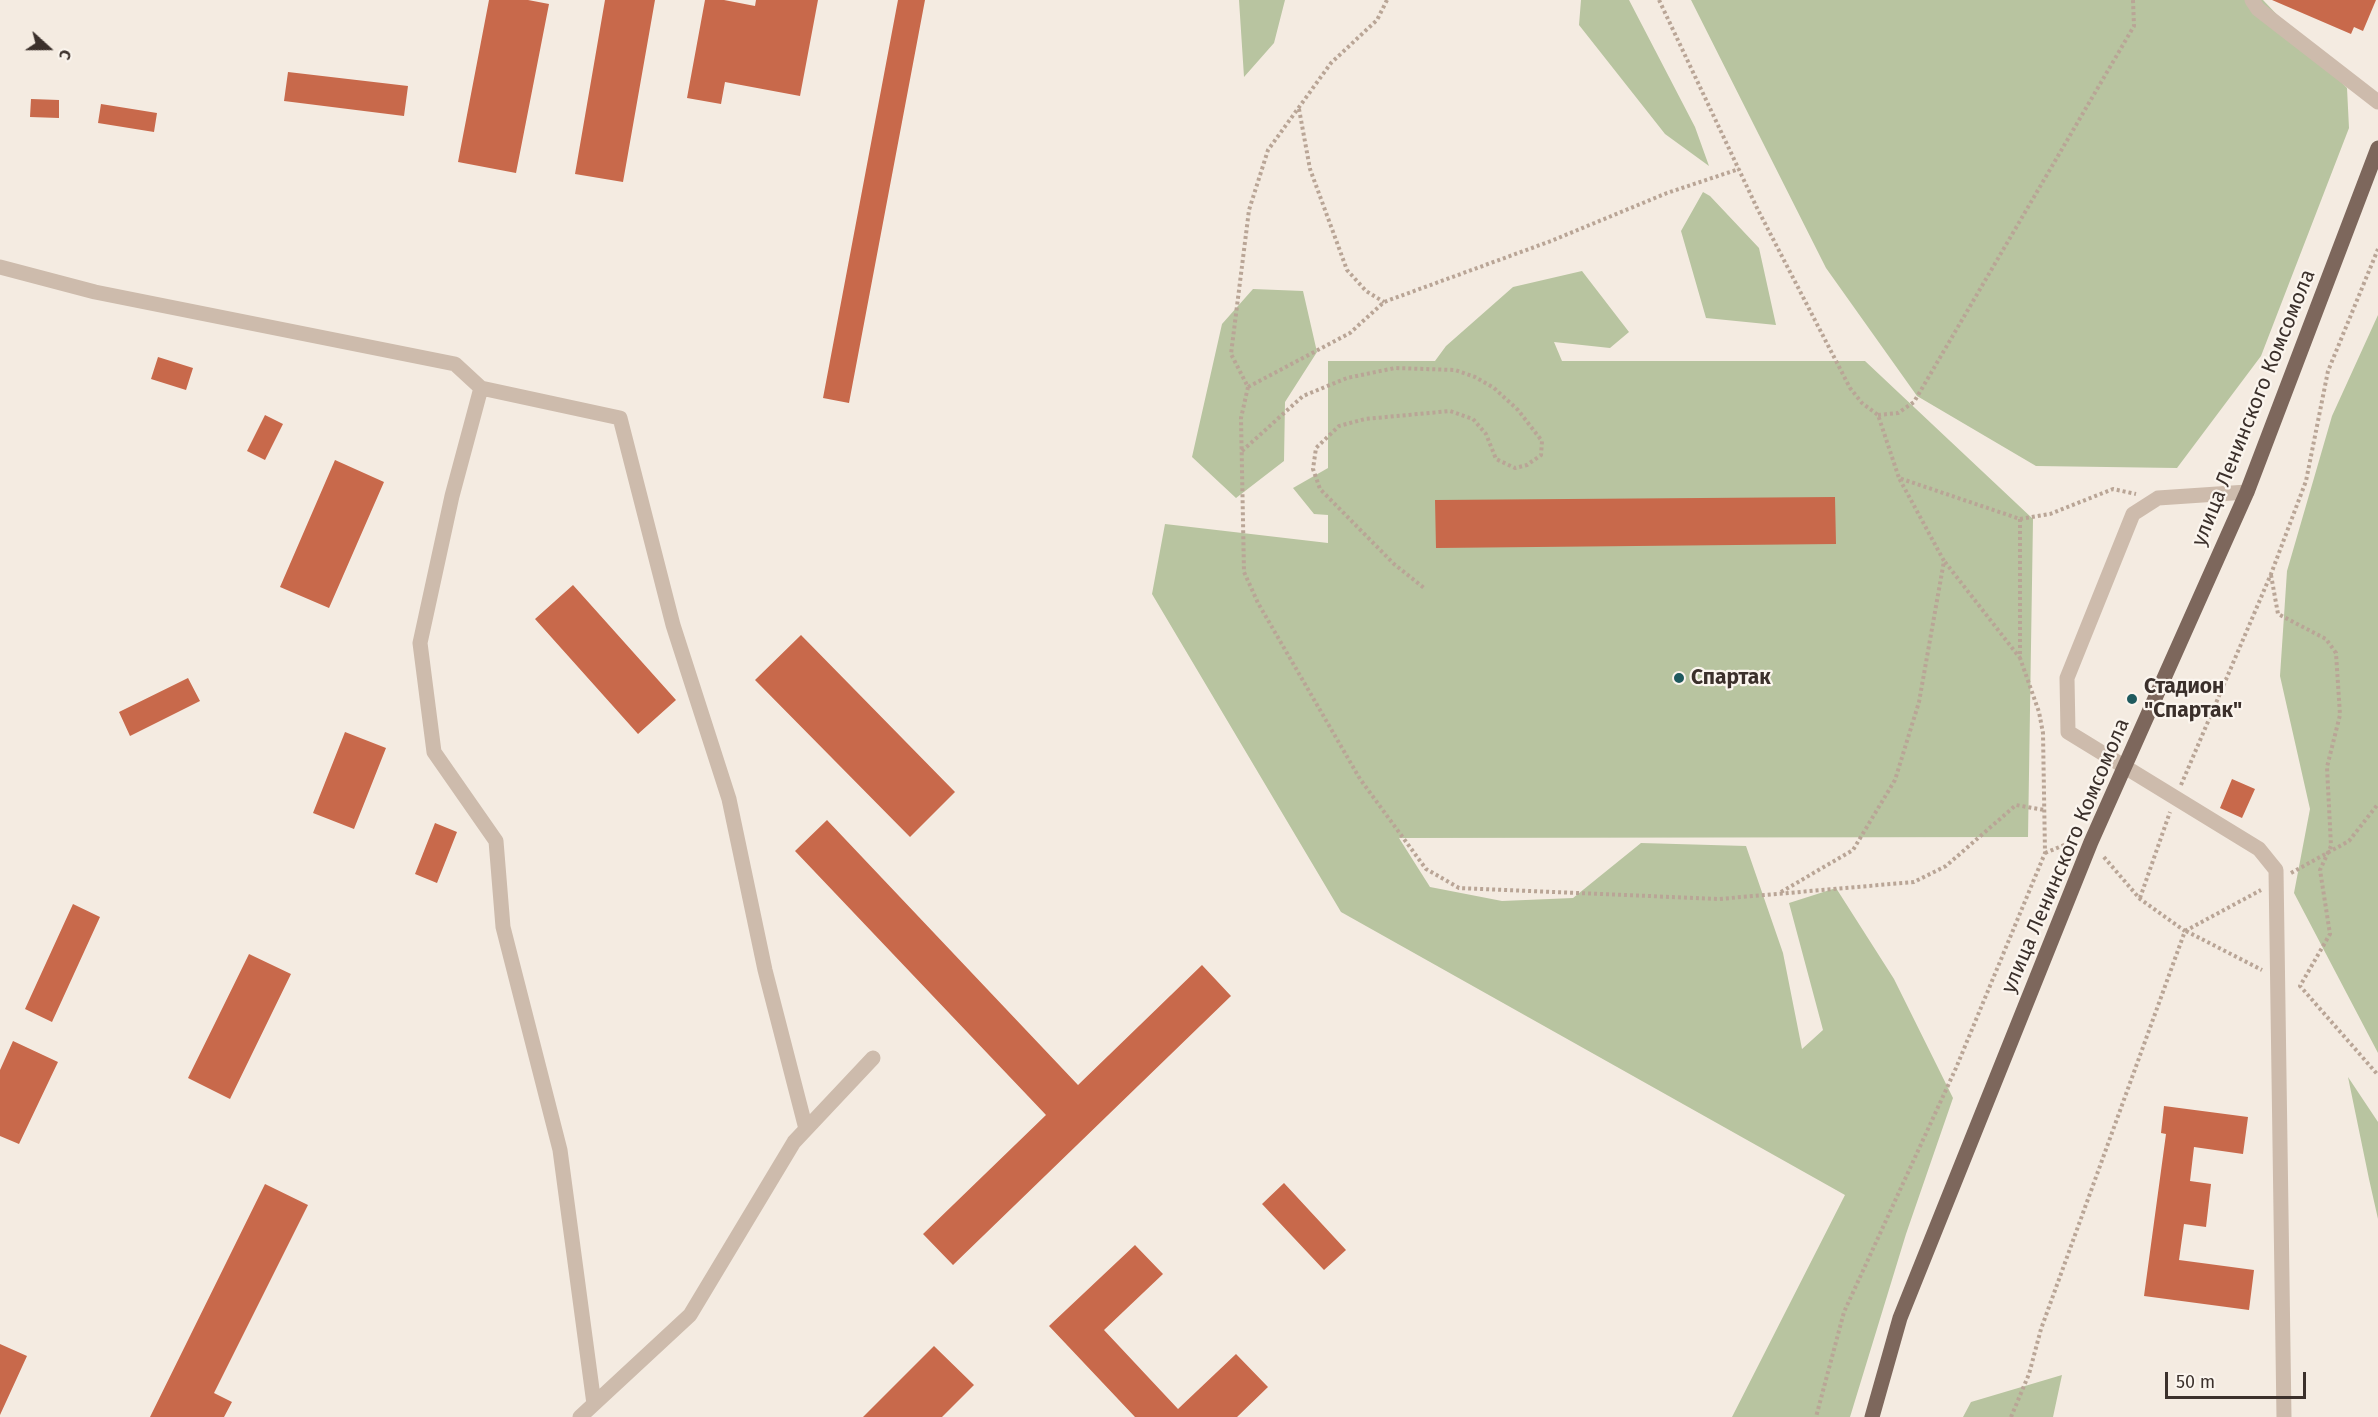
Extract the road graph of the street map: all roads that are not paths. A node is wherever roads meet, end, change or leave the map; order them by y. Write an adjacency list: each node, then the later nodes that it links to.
1 (2252, 0): 2 (lane)
2 (2378, 102)
3 (2378, 148): 6 (main road, улица Ленинского Комсомола)
4 (0, 267): 5 (lane)
5 (481, 388): 9 (lane); 10 (lane)
6 (2247, 492): 7 (main road, улица Ленинского Комсомола); 7 (lane)
7 (2124, 768): 12 (main road, улица Ленинского Комсомола); 13 (lane)
8 (873, 1058): 9 (lane)
9 (806, 1129): 10 (lane)
10 (594, 1404): 11 (lane)
11 (580, 1417)
12 (1872, 1417)
13 (2284, 1417)

